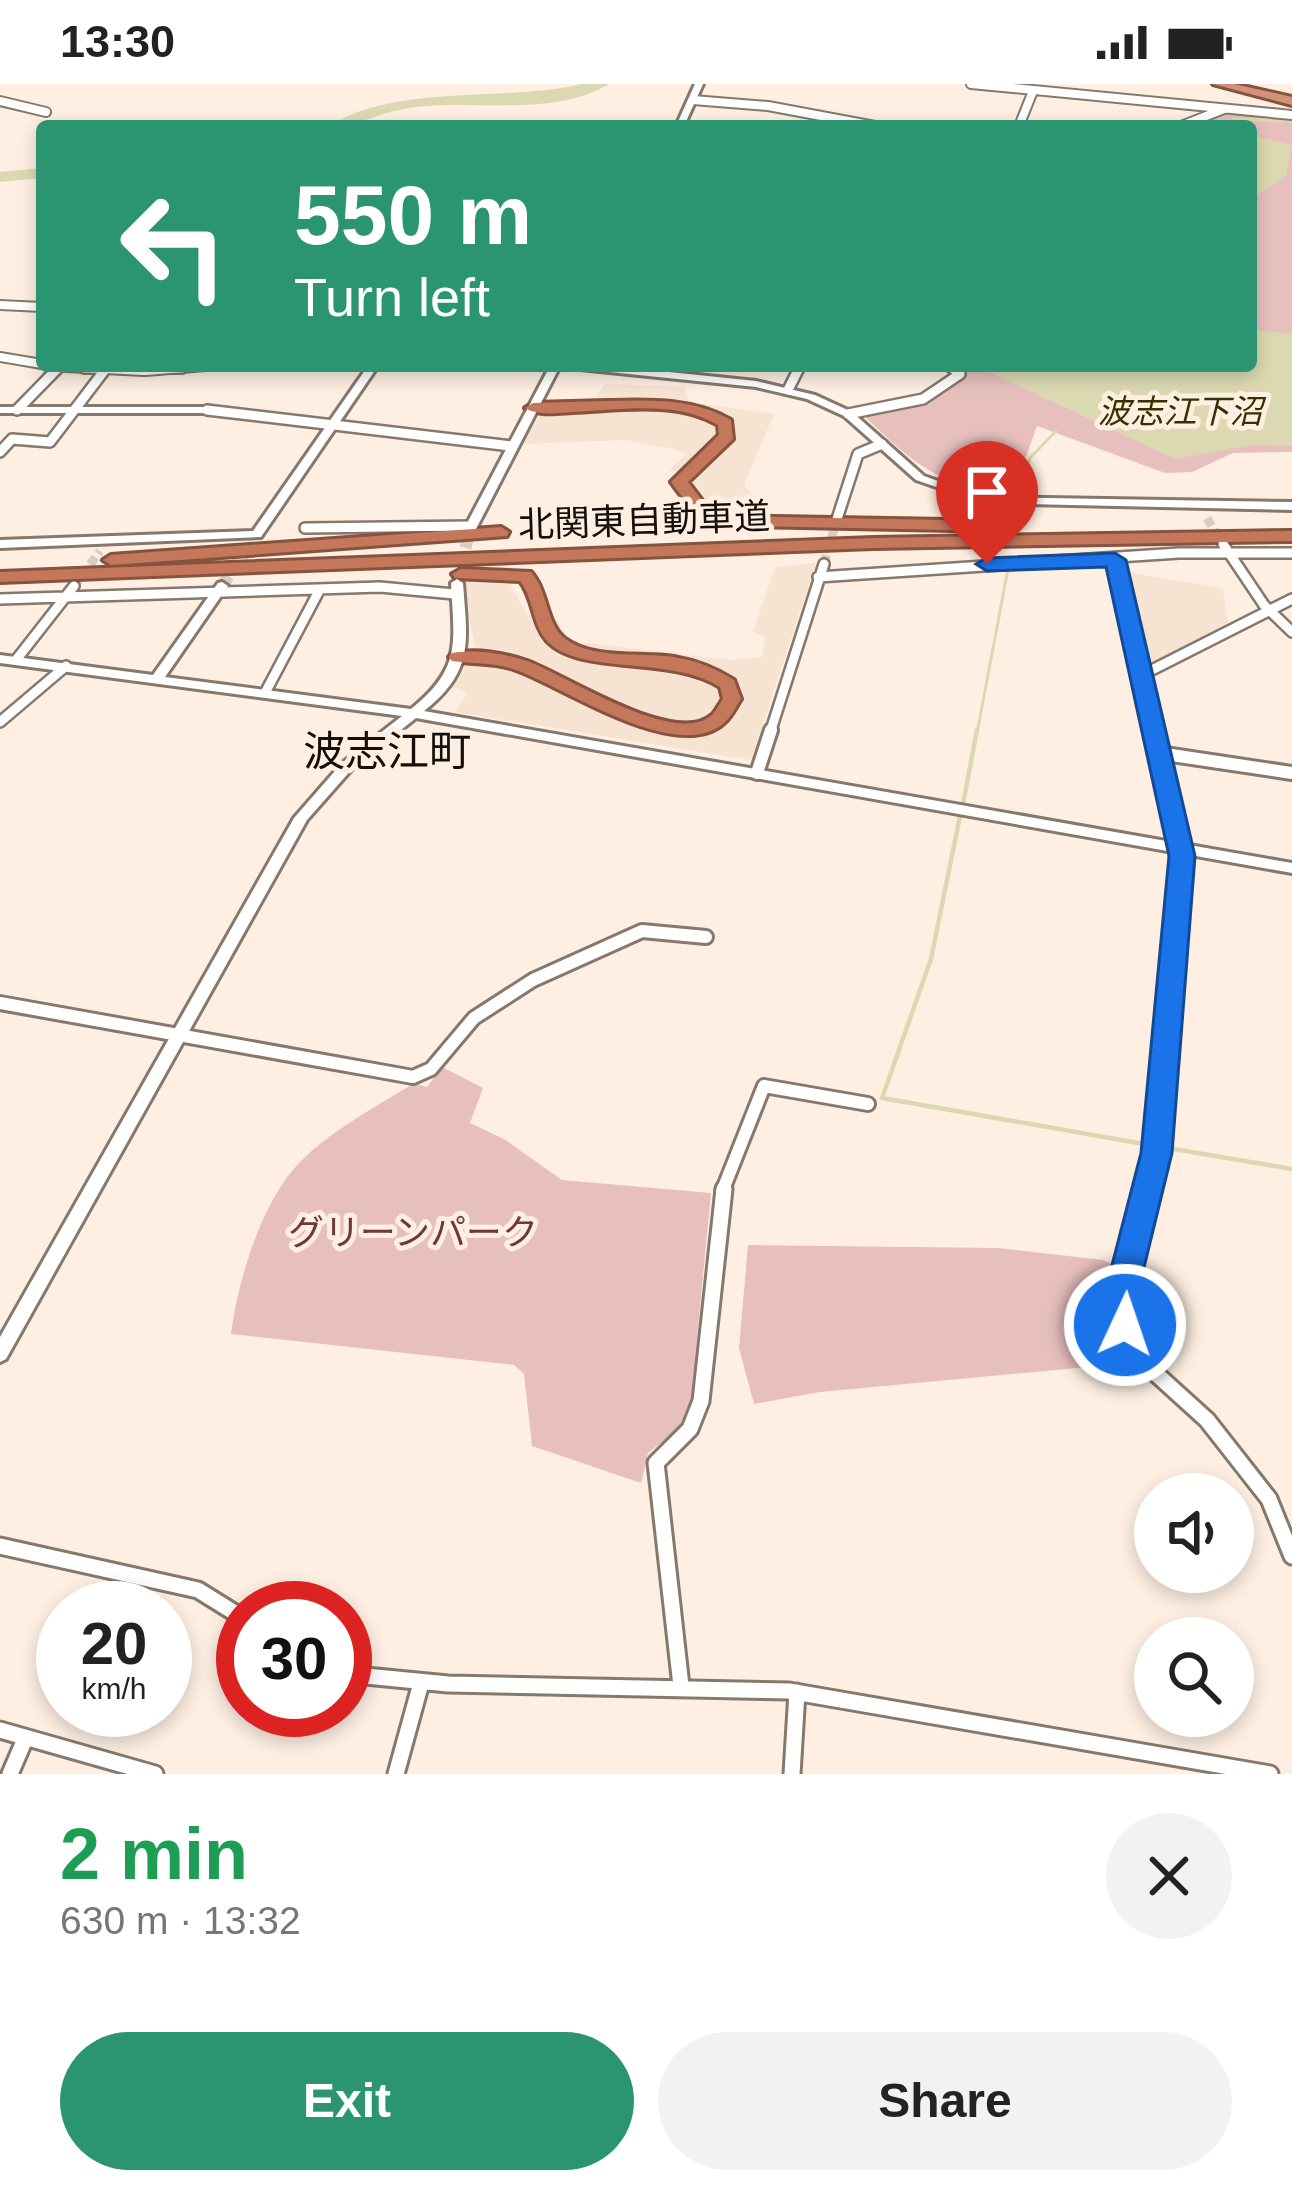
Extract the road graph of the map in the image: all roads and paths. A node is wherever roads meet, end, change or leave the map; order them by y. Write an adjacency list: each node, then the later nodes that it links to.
1 (699, 84): 7 (street)
2 (977, 84): 5 (street)
3 (1219, 84): 6 (highway)
4 (1238, 84): 6 (highway)
5 (1033, 92): 9 (street); 14 (street)
6 (1292, 99)
7 (693, 100): 12 (street); 13 (street)
8 (0, 101): 10 (street)
9 (1224, 110): 11 (street); 15 (street)
10 (46, 112)
11 (1292, 115)
12 (683, 120)
13 (843, 120)
14 (1021, 120)
15 (1197, 120)
16 (0, 305): 17 (street)
17 (36, 307)
18 (0, 357): 19 (street)
19 (36, 364)
20 (45, 372): 30 (street)
21 (103, 372): 32 (street)
22 (370, 372): 34 (street)
23 (552, 372): 28 (street)
24 (632, 372): 27 (street)
25 (797, 372): 27 (street)
26 (954, 372): 33 (street)
27 (788, 390): 33 (street)
28 (533, 408): 36 (street); 38 (highway); 43 (highway)
29 (0, 410): 30 (street)
30 (17, 410): 32 (street)
31 (207, 410): 32 (street); 34 (street)
32 (75, 412): 37 (street)
33 (848, 414): 35 (street)
34 (335, 424): 36 (street); 48 (street)
35 (882, 444): 39 (street); 40 (street)
36 (511, 446): 42 (street)
37 (0, 452)
38 (672, 477)
39 (1292, 506)
40 (837, 519)
41 (1292, 525): 43 (highway, 北関東自動車道)
42 (470, 527): 44 (street)
43 (1067, 527): 54 (highway, 北関東自動車道)
44 (305, 528)
45 (501, 532): 54 (highway)
46 (1197, 536): 47 (highway, 北関東自動車道); 52 (highway); 56 (highway, 北関東自動車道)
47 (1292, 536)
48 (0, 544)
49 (1226, 550): 50 (street); 51 (street); 66 (street)
50 (1292, 553)
51 (1115, 560): 58 (street); 72 (street)
52 (769, 562)
53 (824, 564): 58 (street)
54 (45, 565): 55 (highway, 北関東自動車道)
55 (0, 566)
56 (172, 572): 57 (highway, 北関東自動車道); 69 (highway)
57 (0, 577)
58 (818, 577): 78 (street)
59 (74, 586): 63 (street)
60 (320, 589): 61 (street); 62 (street); 74 (street)
61 (456, 589): 69 (street)
62 (220, 590): 63 (street); 73 (street)
63 (63, 597): 64 (street); 70 (street)
64 (0, 599)
65 (1292, 599): 66 (street)
66 (1270, 611): 68 (street); 72 (street)
67 (554, 613): 69 (highway)
68 (1292, 632)
69 (458, 657): 75 (street)
70 (8, 660): 71 (street)
71 (65, 666): 73 (street); 76 (street)
72 (1140, 676): 77 (street)
73 (158, 678): 74 (street)
74 (265, 693): 75 (street)
75 (413, 713): 78 (street); 84 (street)
76 (0, 722)
77 (1158, 753): 79 (street); 80 (street)
78 (757, 773): 80 (street)
79 (1292, 773)
80 (1180, 848): 81 (street); 88 (street)
81 (1292, 868)
82 (706, 937): 84 (street)
83 (0, 1003): 84 (street)
84 (178, 1033): 86 (street)
85 (868, 1104): 92 (street)
86 (0, 1354)
87 (0, 1546): 89 (street)
88 (1292, 1556)
89 (216, 1603)
90 (372, 1677): 91 (street)
91 (421, 1683): 92 (street); 98 (street)
92 (681, 1686): 93 (street)
93 (797, 1692): 99 (street); 100 (street)
94 (0, 1730): 95 (street)
95 (25, 1739): 96 (street); 97 (street)
96 (10, 1774)
97 (155, 1774)
98 (396, 1774)
99 (792, 1774)
100 (1270, 1774)

